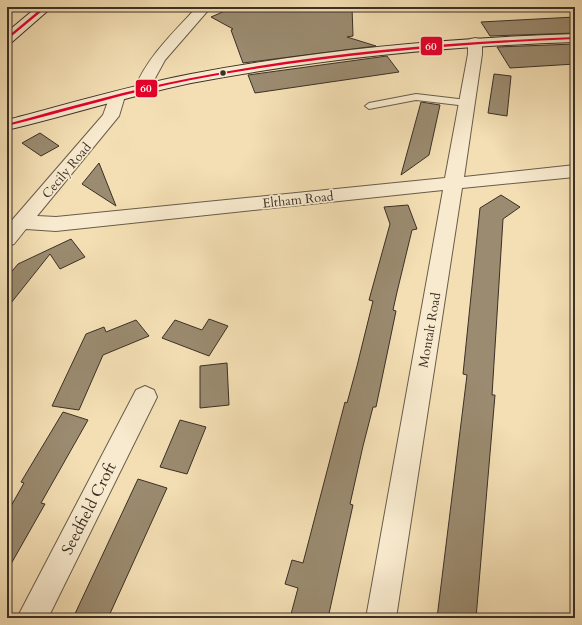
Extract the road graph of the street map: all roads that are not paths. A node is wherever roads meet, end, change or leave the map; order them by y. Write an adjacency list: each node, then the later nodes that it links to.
1 (46, 7): 4 (street)
2 (204, 7): 6 (street)
3 (575, 38): 5 (street)
4 (7, 39)
5 (475, 42): 6 (street); 8 (street, Montalt Road)
6 (142, 90): 7 (street)
7 (117, 96): 10 (street); 13 (street, Cecily Road)
8 (467, 103): 9 (lane); 12 (street, Montalt Road)
9 (369, 106)
10 (7, 125)
11 (575, 171): 12 (street, Eltham Road)
12 (454, 183): 13 (street, Eltham Road); 17 (street, Montalt Road)
13 (22, 222): 14 (street, Cecily Road)
14 (7, 239)
15 (145, 397): 16 (street, Seedfield Croft)
16 (32, 618)
17 (381, 618)

